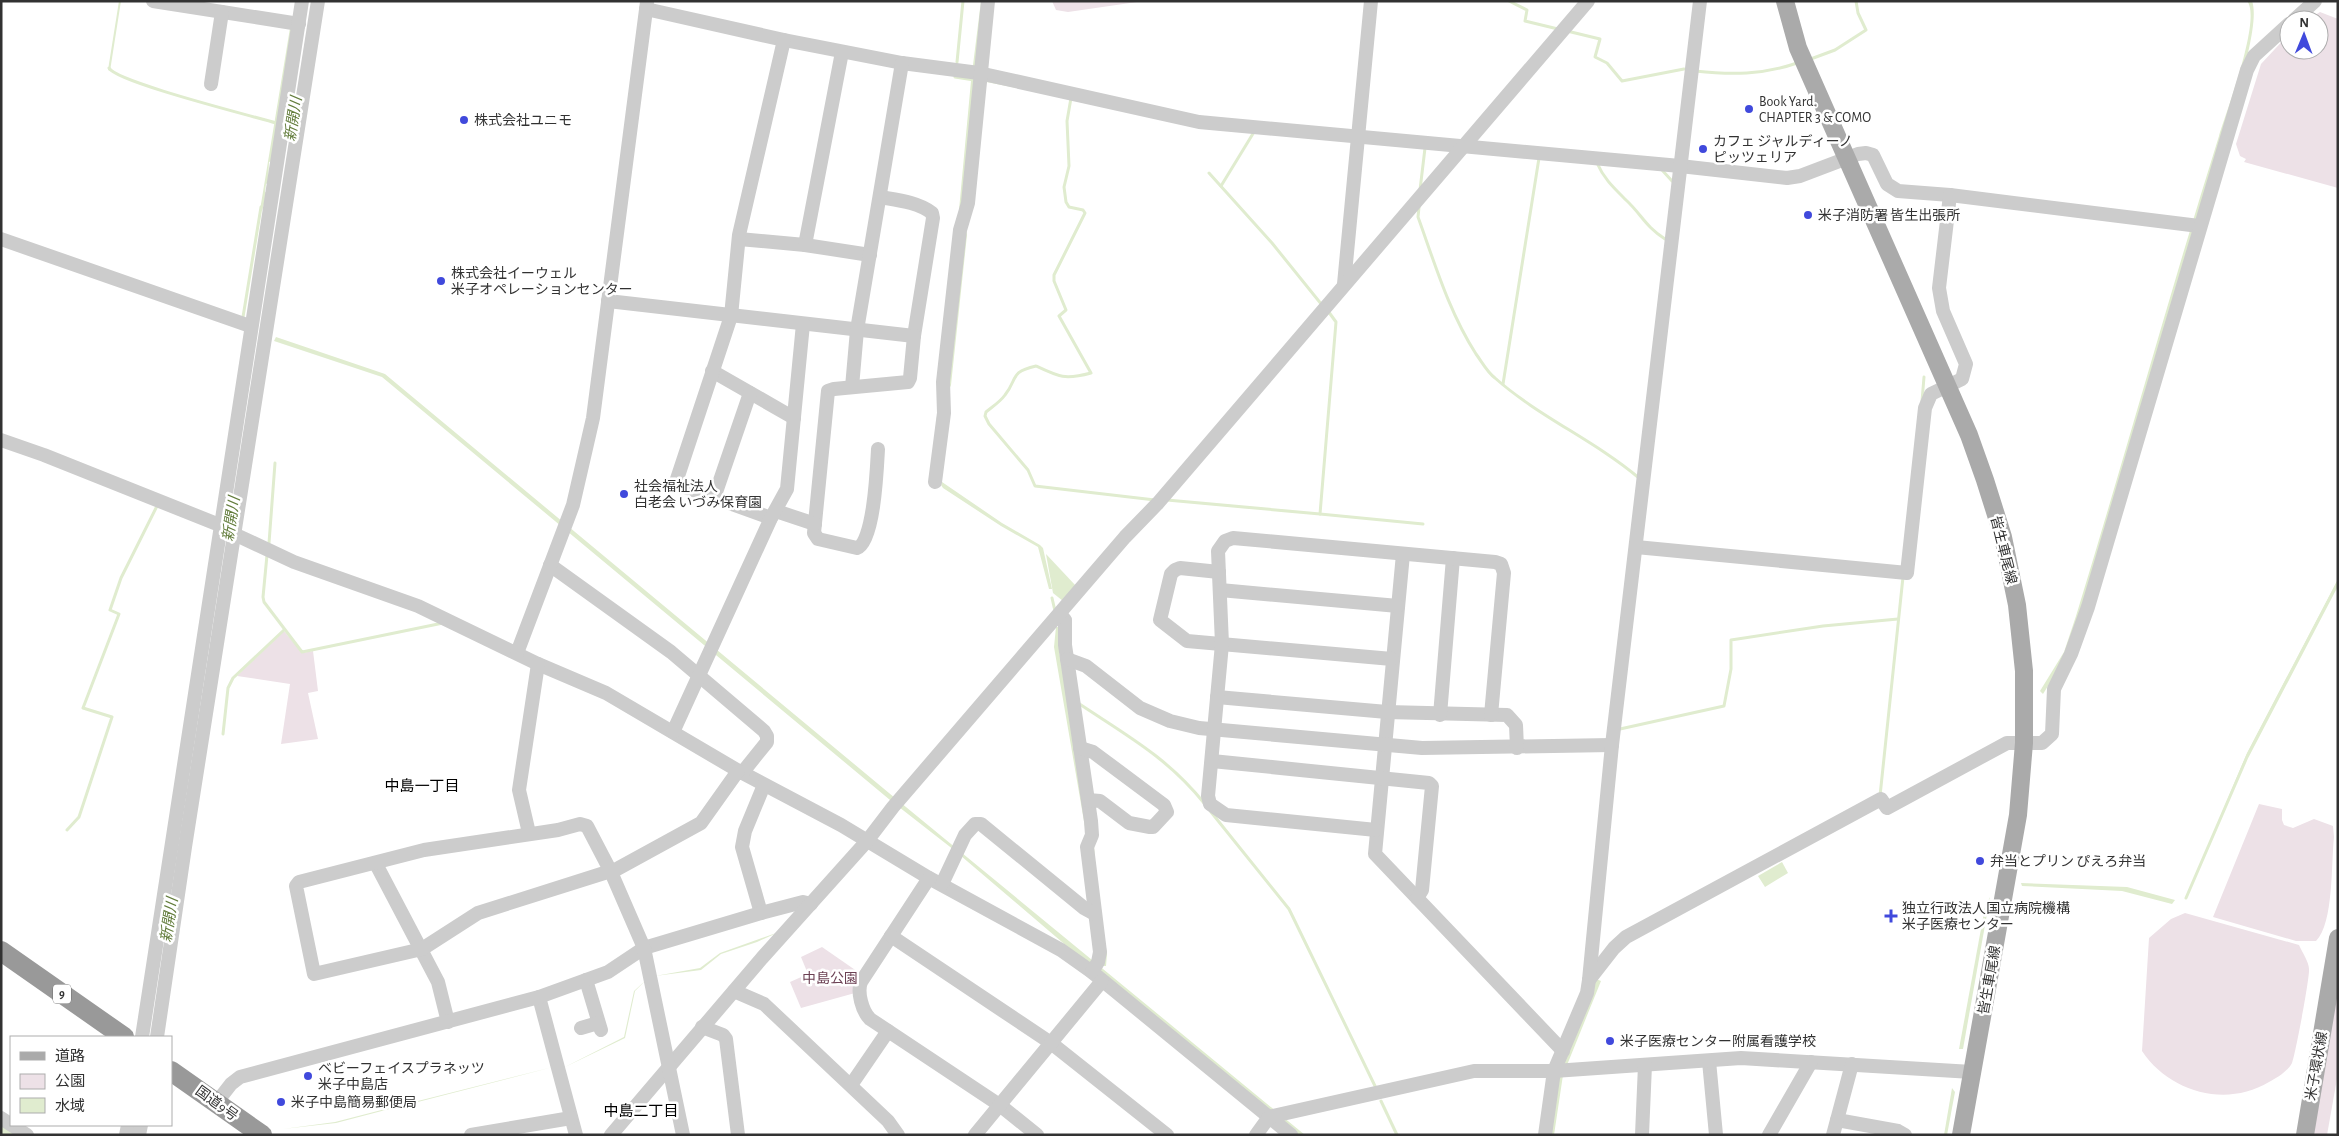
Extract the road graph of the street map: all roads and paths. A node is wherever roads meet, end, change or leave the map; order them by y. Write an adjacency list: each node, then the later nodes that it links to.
1 (153, 1): 12 (street)
2 (302, 1): 13 (street)
3 (318, 1): 35 (street)
4 (988, 1): 18 (street)
5 (1371, 1): 20 (street)
6 (1588, 1): 21 (street)
7 (1700, 1): 23 (street)
8 (1785, 1): 22 (main road, 皆生車尾線)
9 (2315, 1): 11 (street)
10 (647, 5): 15 (street); 32 (street)
11 (2305, 10)
12 (222, 12): 13 (street); 19 (street)
13 (299, 24): 35 (street)
14 (2279, 33): 26 (street)
15 (784, 40): 16 (street); 28 (street)
16 (842, 52): 17 (street); 29 (street)
17 (902, 63): 18 (street); 25 (street)
18 (977, 76): 20 (street); 45 (street)
19 (211, 84)
20 (1357, 137): 21 (street); 31 (street)
21 (1463, 147): 23 (street); 31 (street)
22 (1846, 160): 23 (street); 24 (street); 39 (main road, 皆生車尾線)
23 (1680, 166): 50 (street)
24 (1950, 196): 26 (street); 39 (street)
25 (880, 197): 30 (street); 37 (street)
26 (2194, 226): 70 (street)
27 (1, 239): 35 (street)
28 (739, 239): 29 (street); 33 (street)
29 (805, 245): 30 (street)
30 (870, 256): 36 (street)
31 (1344, 284): 57 (street)
32 (608, 301): 33 (street); 53 (street)
33 (731, 316): 34 (street); 38 (street)
34 (804, 324): 36 (street); 42 (street)
35 (258, 325): 49 (street)
36 (857, 330): 37 (street); 40 (street)
37 (914, 336): 40 (street)
38 (712, 372): 41 (street); 46 (street)
39 (1946, 386): 50 (street); 70 (main road, 皆生車尾線)
40 (852, 387): 48 (street)
41 (750, 393): 42 (street); 46 (street)
42 (794, 418): 47 (street)
43 (1, 440): 49 (street)
44 (878, 449): 48 (street)
45 (936, 482)
46 (714, 498): 47 (street)
47 (773, 514): 48 (street); 63 (street)
48 (815, 524)
49 (230, 531): 59 (street); 106 (street); 107 (street)
50 (1636, 547): 72 (street)
51 (1403, 554): 52 (street); 54 (street); 56 (street)
52 (1453, 558): 66 (street); 67 (street)
53 (550, 565): 59 (street); 63 (street)
54 (1219, 572): 55 (street); 58 (street)
55 (1220, 590): 56 (street); 58 (street)
56 (1398, 606): 61 (street)
57 (1060, 614): 60 (street); 82 (street)
58 (1222, 644): 61 (street); 64 (street)
59 (517, 652): 62 (street)
60 (1067, 659): 68 (street); 73 (street)
61 (1392, 659): 65 (street)
62 (538, 664): 69 (street); 81 (street)
63 (699, 676): 69 (street); 76 (street)
64 (1217, 696): 65 (street); 68 (street)
65 (1387, 712): 66 (street); 71 (street)
66 (1440, 715): 67 (street)
67 (1492, 715): 74 (street)
68 (1215, 730): 71 (street); 75 (street)
69 (672, 732): 76 (street)
70 (2024, 743): 98 (street); 117 (main road, 皆生車尾線)
71 (1384, 745): 74 (street); 77 (street)
72 (1612, 745): 74 (street); 98 (street)
73 (1080, 748): 79 (street); 79 (street)
74 (1517, 748)
75 (1212, 761): 77 (street); 80 (street)
76 (740, 772): 78 (street); 84 (street)
77 (1381, 777): 80 (street); 87 (street)
78 (764, 785): 82 (street); 89 (street)
79 (1088, 800): 90 (street)
80 (1376, 830): 87 (street)
81 (530, 833): 83 (street); 84 (street)
82 (867, 841): 85 (street); 88 (street)
83 (376, 864): 94 (street); 94 (street)
84 (611, 872): 93 (street); 94 (street)
85 (929, 878): 86 (street); 91 (street)
86 (942, 884): 90 (street); 96 (street)
87 (1417, 898): 109 (street)
88 (811, 904): 89 (street); 99 (street)
89 (761, 912): 93 (street)
90 (1096, 914): 96 (street)
91 (891, 936): 104 (street); 108 (street)
92 (2338, 938): 145 (main road, 米子環状線)
93 (644, 948): 97 (street); 114 (street)
94 (422, 949): 101 (street)
95 (1, 951): 105 (highway, 9)
96 (1098, 972): 108 (street); 121 (street)
97 (586, 980): 100 (street); 103 (street)
98 (1589, 980): 109 (street)
99 (734, 991): 102 (street); 118 (street)
100 (539, 997): 101 (street); 122 (street)
101 (448, 1022): 119 (street)
102 (702, 1027): 114 (street); 131 (street)
103 (581, 1028)
104 (888, 1031): 118 (street); 120 (street)
105 (123, 1036)
106 (142, 1036)
107 (157, 1036)
108 (1051, 1044): 120 (street); 135 (street)
109 (1563, 1051): 115 (street)
110 (1709, 1061): 111 (street); 113 (street); 140 (street)
111 (1811, 1062): 112 (street); 141 (street)
112 (1852, 1064): 117 (street); 123 (street)
113 (1645, 1065): 115 (street); 139 (street)
114 (669, 1067): 129 (street); 130 (street)
115 (1561, 1070): 121 (street); 138 (street)
116 (172, 1072): 119 (highway, 国道9号)
117 (1972, 1072): 144 (main road, 皆生車尾線)
118 (851, 1085): 132 (street)
119 (217, 1102): 126 (highway, 国道9号)
120 (1000, 1106): 133 (street); 134 (street)
121 (1270, 1117): 136 (street); 137 (street)
122 (571, 1118): 127 (street); 128 (street)
123 (1837, 1120): 142 (street); 143 (street)
124 (13, 1126): 125 (street)
125 (27, 1135)
126 (262, 1135)
127 (472, 1135)
128 (576, 1135)
129 (611, 1135)
130 (683, 1135)
131 (738, 1135)
132 (898, 1135)
133 (976, 1135)
134 (1037, 1135)
135 (1167, 1135)
136 (1256, 1135)
137 (1291, 1135)
138 (1545, 1135)
139 (1642, 1135)
140 (1716, 1135)
141 (1769, 1135)
142 (1833, 1135)
143 (1905, 1135)
144 (1961, 1135)
145 (2305, 1135)

